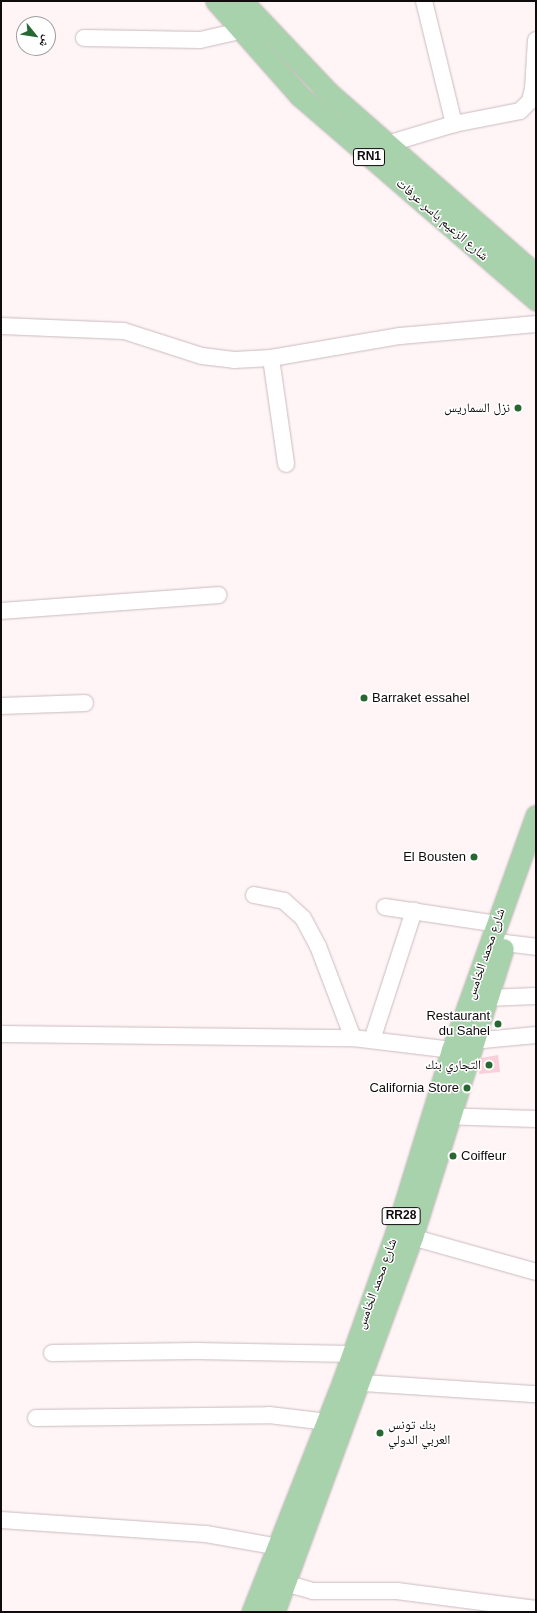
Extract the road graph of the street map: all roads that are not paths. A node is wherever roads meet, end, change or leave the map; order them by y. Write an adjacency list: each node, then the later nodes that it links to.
1 (216, 1): 4 (main road, شارع الزعيم ياسر عرفات / RN1)
2 (242, 1): 8 (main road, شارع الزعيم ياسر عرفات / RN1)
3 (424, 1): 7 (street)
4 (240, 31): 5 (street); 10 (main road, شارع الزعيم ياسر عرفات / RN1)
5 (84, 38)
6 (536, 40): 7 (street)
7 (454, 124): 8 (street)
8 (384, 145): 9 (main road, شارع الزعيم ياسر عرفات / RN1)
9 (536, 275)
10 (536, 300)
11 (536, 324): 13 (street)
12 (1, 326): 13 (street)
13 (271, 358): 14 (street)
14 (286, 464)
15 (218, 595): 16 (street)
16 (1, 611)
17 (85, 703): 18 (street)
18 (1, 706)
19 (536, 816): 24 (main road, شارع محمد الخامس / RR28)
20 (536, 855): 25 (main road, شارع محمد الخامس / RR28)
21 (254, 895): 31 (street)
22 (385, 907): 23 (street)
23 (414, 911): 24 (street); 32 (street)
24 (497, 924): 34 (main road, شارع محمد الخامس / RR28)
25 (505, 943): 26 (street); 28 (main road, شارع محمد الخامس / RR28)
26 (536, 947)
27 (536, 996): 28 (street)
28 (486, 998): 33 (main road, شارع محمد الخامس / RR28)
29 (1, 1034): 31 (street)
30 (536, 1035): 33 (street)
31 (353, 1038): 32 (street)
32 (372, 1040): 34 (street)
33 (474, 1041): 35 (main road, شارع محمد الخامس / RR28)
34 (452, 1050): 35 (main road, شارع محمد الخامس / RR28)
35 (442, 1117): 36 (street); 37 (main road, شارع محمد الخامس / RR28)
36 (536, 1119)
37 (404, 1235): 38 (street); 40 (main road, شارع محمد الخامس / RR28); 41 (main road, شارع محمد الخامس / RR28)
38 (536, 1272)
39 (52, 1353): 40 (street)
40 (352, 1354): 41 (main road, شارع محمد الخامس / RR28)
41 (351, 1382): 42 (street); 44 (main road, شارع محمد الخامس / RR28); 47 (main road, شارع محمد الخامس / RR28)
42 (536, 1394)
43 (36, 1418): 44 (street)
44 (328, 1422): 46 (main road, شارع محمد الخامس / RR28)
45 (1, 1520): 46 (street)
46 (280, 1547): 47 (main road, شارع محمد الخامس / RR28)
47 (276, 1581): 48 (street); 50 (main road, شارع محمد الخامس / RR28); 51 (main road, شارع محمد الخامس / RR28)
48 (504, 1609): 49 (street)
49 (536, 1609)
50 (252, 1612)
51 (274, 1612)

